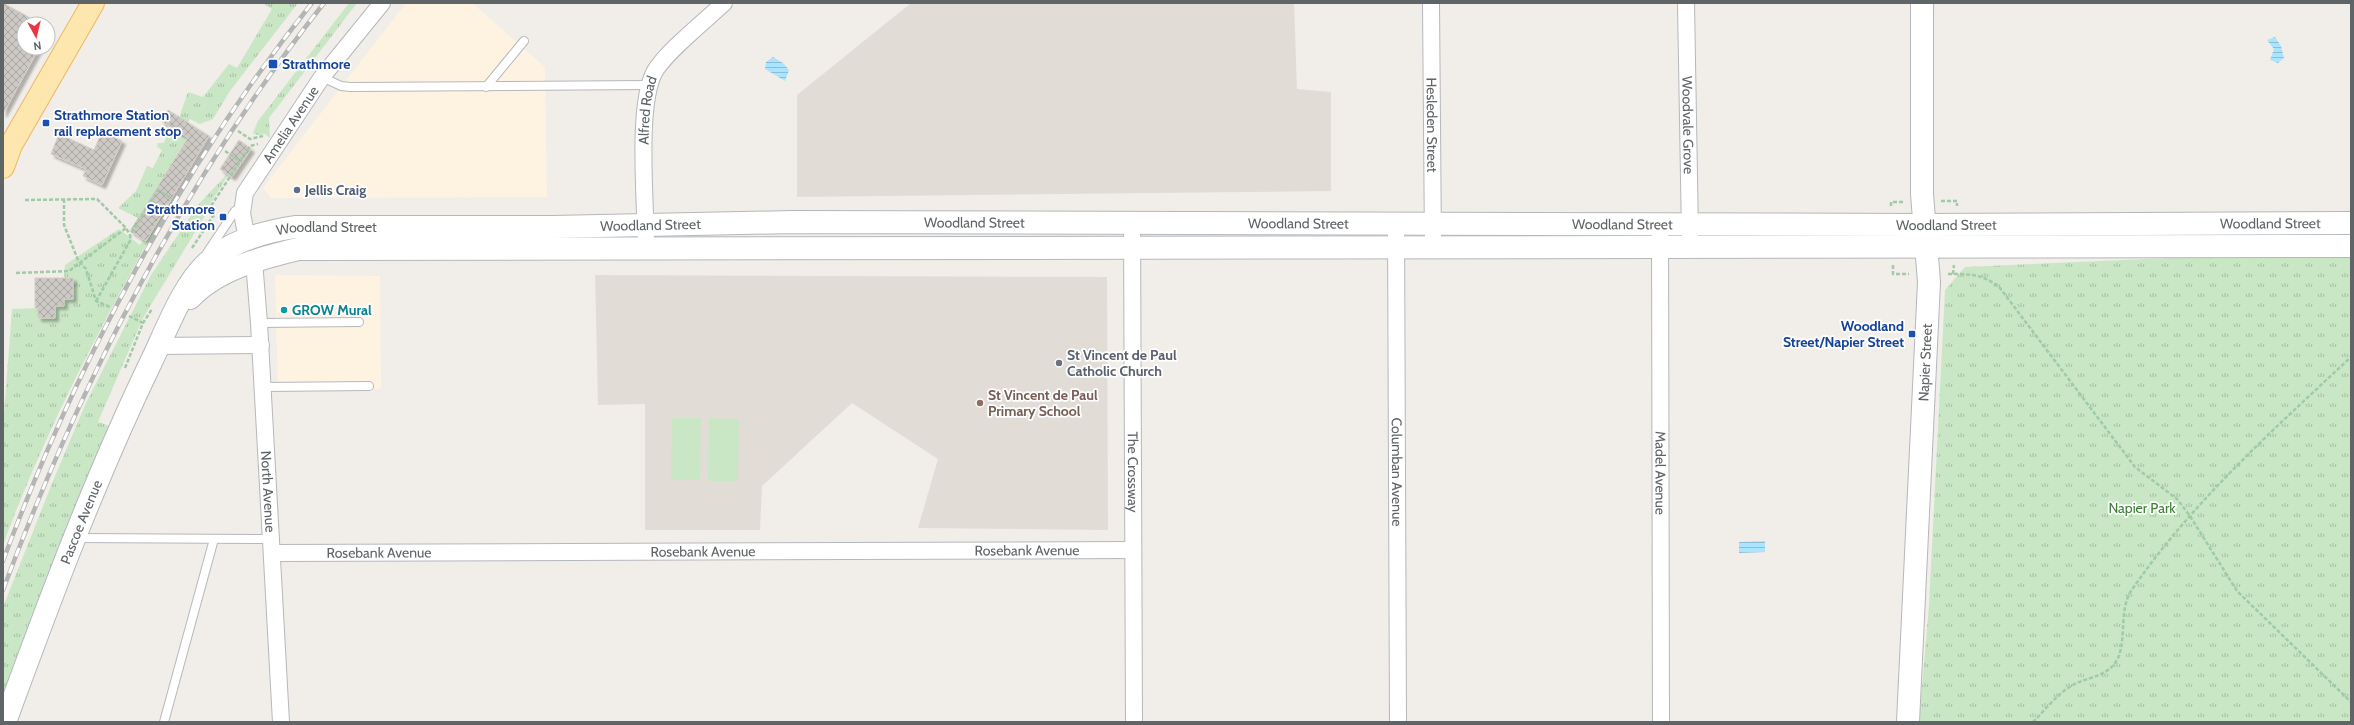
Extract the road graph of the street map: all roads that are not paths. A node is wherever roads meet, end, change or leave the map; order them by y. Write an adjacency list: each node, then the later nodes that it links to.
1 (93, 3): 11 (main road)
2 (382, 3): 8 (street, Amelia Avenue)
3 (724, 3): 9 (street, Alfred Road)
4 (1431, 3): 15 (street, Hesleden Street)
5 (1686, 3): 18 (street, Woodvale Grove)
6 (1922, 3): 20 (main road, Napier Street)
7 (524, 42): 10 (lane)
8 (322, 77): 10 (lane); 12 (street, Amelia Avenue)
9 (649, 85): 10 (lane); 21 (street, Alfred Road)
10 (486, 86)
11 (3, 167)
12 (242, 207): 22 (street, Amelia Avenue); 33 (lane)
13 (1132, 222): 14 (main road, Woodland Street); 21 (main road, Woodland Street); 31 (street, The Crossway)
14 (1396, 223): 15 (main road, Woodland Street); 25 (street, Columban Avenue)
15 (1432, 223): 17 (main road, Woodland Street); 26 (street, Hesleden Street)
16 (2351, 223): 19 (main road, Woodland Street)
17 (1660, 224): 18 (main road, Woodland Street); 27 (street, Madel Avenue)
18 (1689, 224): 20 (main road, Woodland Street); 28 (street, Woodvale Grove)
19 (2251, 224): 20 (main road, Woodland Street); 23 (main road)
20 (1924, 225): 30 (main road, Napier Street)
21 (646, 226): 22 (main road, Woodland Street); 29 (street, Alfred Road)
22 (247, 239): 32 (main road); 33 (main road, Pascoe Avenue)
23 (2251, 246): 24 (main road, Woodland Street); 30 (main road, Woodland Street)
24 (2351, 246)
25 (1396, 247): 26 (main road, Woodland Street); 31 (main road, Woodland Street); 49 (street, Columban Avenue)
26 (1433, 247): 27 (main road, Woodland Street)
27 (1660, 247): 28 (main road, Woodland Street); 50 (street, Madel Avenue)
28 (1690, 247): 30 (main road, Woodland Street)
29 (646, 248): 31 (main road, Woodland Street); 32 (main road, Woodland Street)
30 (1926, 248): 51 (main road, Napier Street)
31 (1132, 249): 44 (street, The Crossway)
32 (254, 261): 35 (street, North Avenue); 36 (main road, Pascoe Avenue)
33 (196, 275): 36 (main road, Pascoe Avenue)
34 (359, 322): 35 (lane)
35 (259, 323): 37 (street, North Avenue)
36 (169, 327): 38 (main road, Pascoe Avenue)
37 (260, 345): 38 (street); 40 (street, North Avenue)
38 (158, 346): 41 (main road, Pascoe Avenue)
39 (368, 386): 40 (lane)
40 (263, 387): 43 (street, North Avenue)
41 (73, 538): 42 (lane); 45 (main road, Pascoe Avenue)
42 (214, 539): 43 (lane); 46 (lane)
43 (272, 546): 44 (street, Rosebank Avenue); 47 (street, North Avenue)
44 (1133, 550): 48 (street, The Crossway)
45 (5, 722)
46 (164, 722)
47 (281, 722)
48 (1134, 722)
49 (1398, 722)
50 (1661, 722)
51 (1908, 722)

